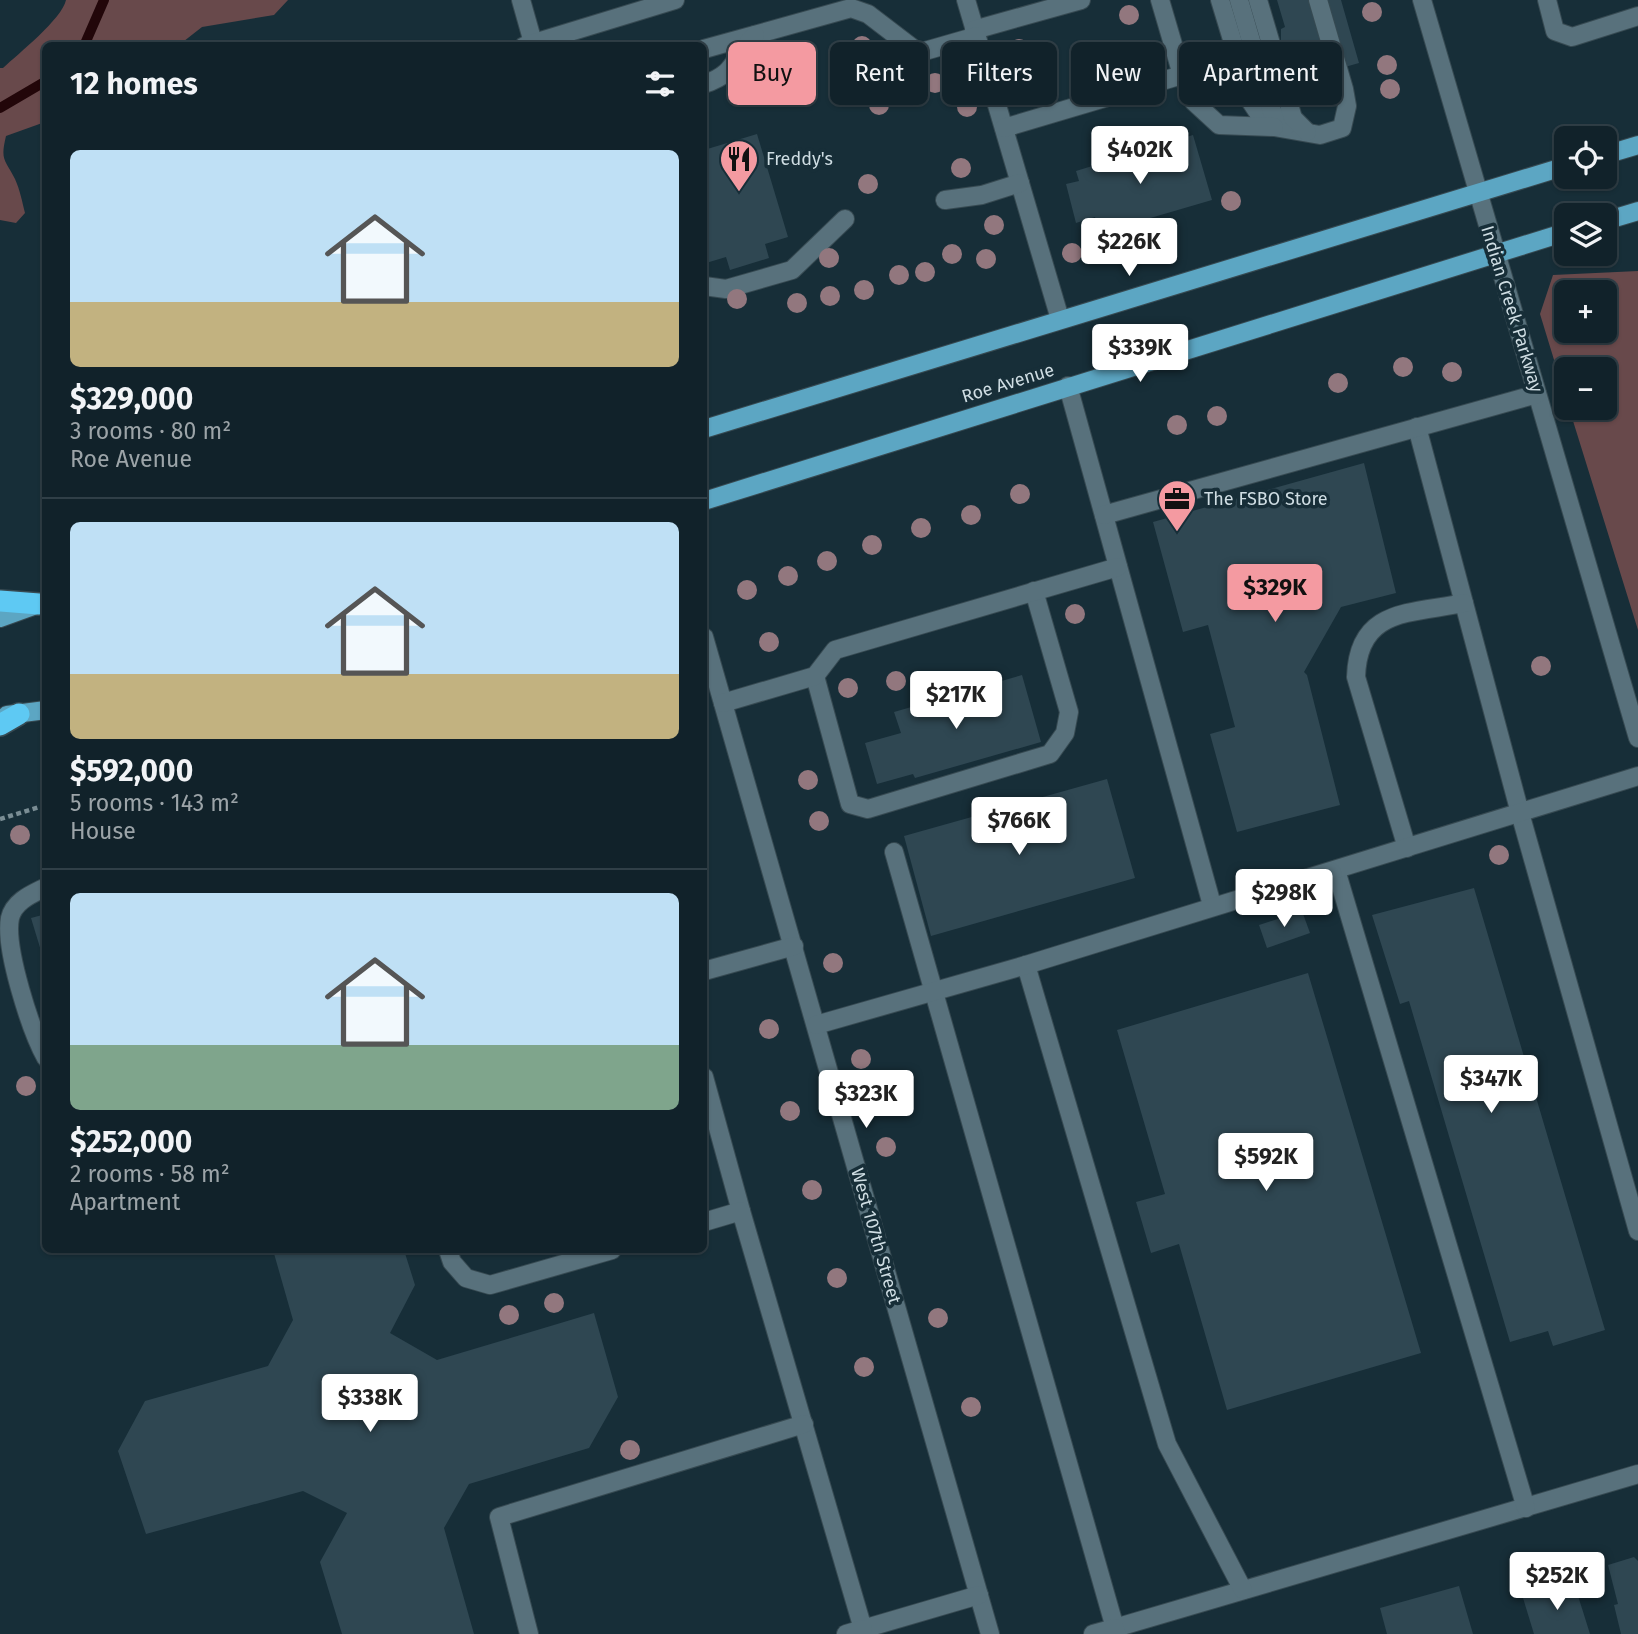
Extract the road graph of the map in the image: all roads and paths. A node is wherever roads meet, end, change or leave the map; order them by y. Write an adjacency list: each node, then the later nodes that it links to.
1 (521, 0): 15 (street)
2 (675, 0): 16 (street)
3 (966, 0): 14 (street)
4 (1081, 0): 14 (street)
5 (1160, 0): 20 (street)
6 (1220, 0): 25 (street)
7 (1239, 0): 25 (street)
8 (1258, 0): 26 (street)
9 (1318, 0): 26 (street)
10 (1422, 0): 31 (street, Indian Creek Parkway)
11 (1547, 0): 12 (street)
12 (1638, 16)
13 (758, 33): 17 (street); 18 (street); 22 (street)
14 (976, 33): 19 (street); 24 (street)
15 (529, 42)
16 (540, 42)
17 (905, 42)
18 (707, 48)
19 (928, 50)
20 (1179, 65)
21 (1179, 76): 24 (street)
22 (707, 83)
23 (1197, 105): 25 (street)
24 (1004, 128): 30 (street)
25 (1281, 128): 26 (street)
26 (1307, 132)
27 (1638, 145): 28 (main road)
28 (1617, 151)
29 (1554, 170): 31 (main road)
30 (1020, 183): 32 (street); 39 (street)
31 (1477, 193): 37 (street, Indian Creek Parkway); 39 (main road)
32 (945, 200)
33 (1638, 211): 34 (main road)
34 (1617, 217)
35 (845, 219): 38 (street)
36 (1554, 236): 37 (main road, Roe Avenue)
37 (1496, 253): 40 (main road, Roe Avenue); 41 (street, Indian Creek Parkway)
38 (707, 286)
39 (1060, 319): 43 (main road)
40 (1068, 386): 44 (main road, Roe Avenue); 45 (street)
41 (1537, 394): 42 (street); 58 (street, Indian Creek Parkway)
42 (1417, 427): 45 (street); 50 (street)
43 (707, 428)
44 (707, 499)
45 (1104, 515): 46 (street)
46 (1118, 567): 47 (street); 67 (street)
47 (1034, 591): 53 (street); 53 (street)
48 (0, 601): 49 (highway)
49 (42, 603): 51 (main road)
50 (1464, 603): 61 (street); 63 (street)
51 (0, 618)
52 (707, 647): 54 (street, West 107th Street)
53 (815, 676): 54 (street)
54 (723, 703): 68 (street, West 107th Street)
55 (42, 711): 56 (main road)
56 (9, 715): 57 (highway)
57 (0, 725)
58 (1638, 738)
59 (1638, 776): 61 (street)
60 (42, 806): 62 (path)
61 (1520, 813): 63 (street); 77 (street)
62 (0, 819)
63 (1406, 848): 65 (street)
64 (894, 852): 71 (street)
65 (1336, 870): 67 (street); 83 (street)
66 (42, 889): 73 (street)
67 (1212, 905): 69 (street)
68 (794, 946): 70 (street); 72 (street, West 107th Street)
69 (1026, 965): 71 (street); 84 (street)
70 (707, 970)
71 (934, 991): 72 (street); 86 (street)
72 (816, 1025): 85 (street, West 107th Street)
73 (42, 1050)
74 (707, 1088): 75 (street)
75 (741, 1211): 76 (street); 81 (street)
76 (707, 1221)
77 (1638, 1231)
78 (449, 1253): 80 (street)
79 (590, 1253): 80 (street)
80 (554, 1258)
81 (804, 1424): 87 (street); 88 (street)
82 (1638, 1474): 83 (street)
83 (1526, 1507): 84 (street)
84 (1243, 1590): 86 (street)
85 (979, 1595): 87 (street); 89 (street, West 107th Street)
86 (1116, 1631): 90 (street)
87 (854, 1632)
88 (529, 1634)
89 (990, 1634)
90 (1093, 1634)

